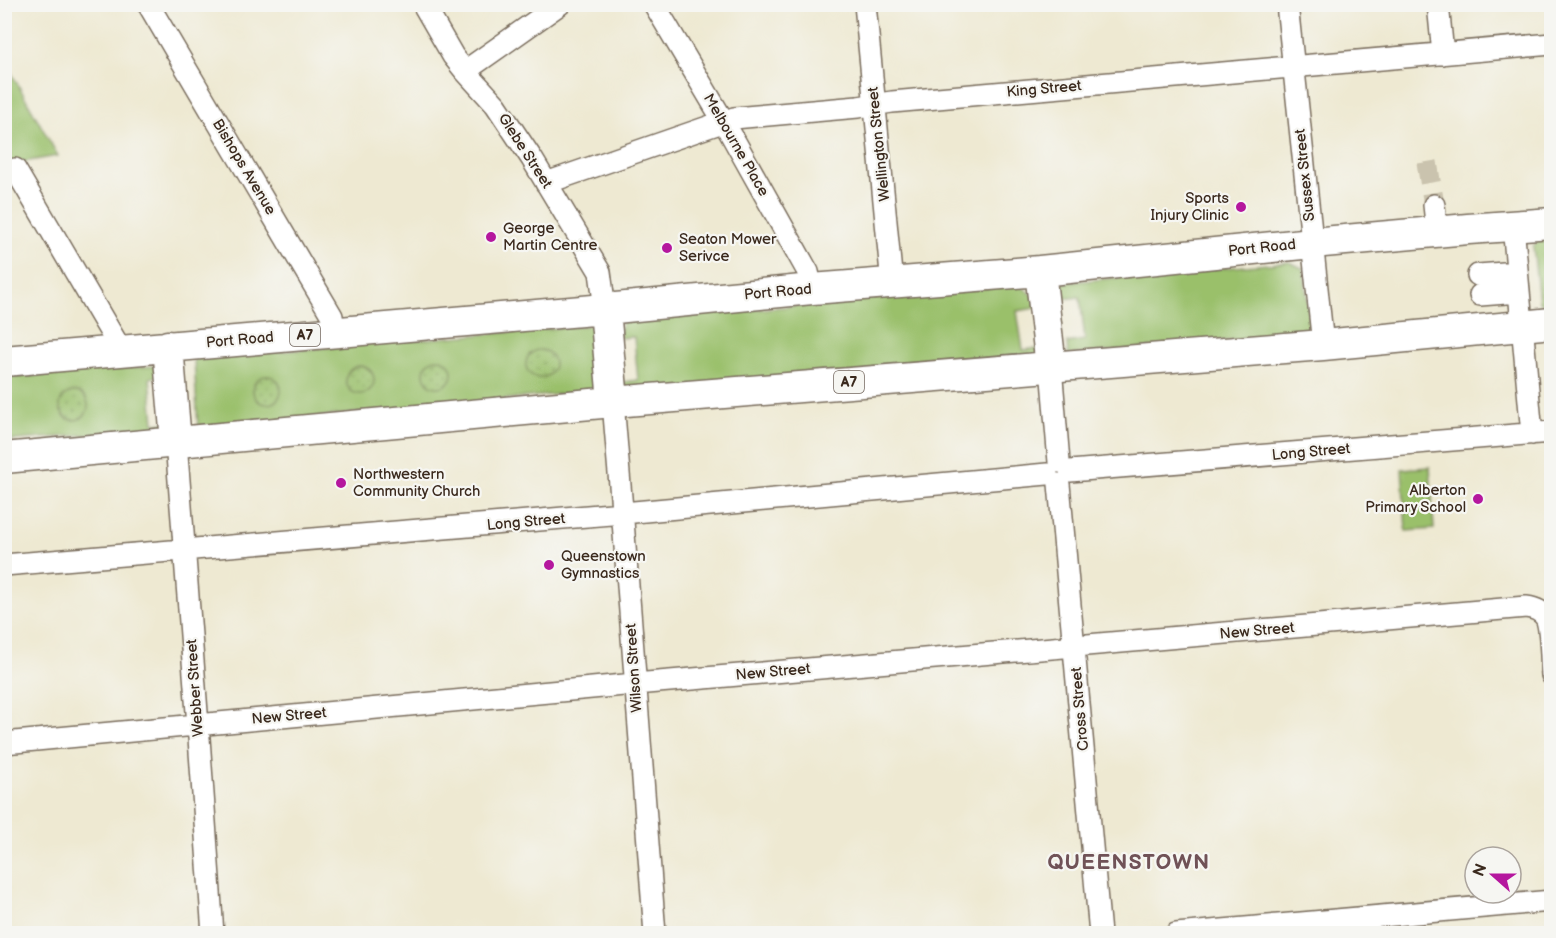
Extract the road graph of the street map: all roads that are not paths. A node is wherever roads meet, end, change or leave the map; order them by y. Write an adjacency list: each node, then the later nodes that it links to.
1 (148, 4): 27 (street, Bishops Avenue)
2 (423, 4): 11 (street, Glebe Street)
3 (560, 4): 11 (street)
4 (654, 4): 13 (street, Melbourne Place)
5 (865, 4): 12 (street, Wellington Street)
6 (1287, 4): 10 (street, Sussex Street)
7 (1438, 4): 9 (street)
8 (1551, 44): 9 (street, King Street)
9 (1443, 54): 10 (street, King Street)
10 (1293, 66): 12 (street, King Street); 18 (street, Sussex Street)
11 (465, 71): 15 (street, Glebe Street)
12 (875, 105): 13 (street, King Street); 21 (street, Wellington Street)
13 (724, 122): 15 (street, King Street); 23 (street, Melbourne Place)
14 (15, 169): 30 (street)
15 (546, 183): 24 (street, Glebe Street)
16 (1551, 223): 17 (highway, Port Road / A7)
17 (1513, 225): 18 (highway, Port Road / A7); 20 (street)
18 (1312, 243): 19 (highway, Port Road / A7); 28 (street, Sussex Street)
19 (1040, 271): 21 (highway, Port Road / A7); 32 (highway)
20 (1518, 282): 22 (street); 26 (street)
21 (892, 284): 23 (highway, Port Road / A7)
22 (1479, 285)
23 (812, 289): 24 (highway, Port Road / A7)
24 (605, 309): 27 (highway, Port Road / A7); 33 (highway)
25 (1551, 323): 26 (highway, A7)
26 (1522, 326): 28 (highway, A7); 34 (street)
27 (334, 332): 29 (highway, Port Road / A7)
28 (1323, 345): 32 (highway, A7)
29 (168, 346): 30 (highway, Port Road / A7); 35 (highway)
30 (121, 350): 31 (highway, Port Road / A7)
31 (4, 361)
32 (1051, 367): 33 (highway, A7); 37 (street, Cross Street)
33 (613, 402): 35 (highway, A7); 38 (street, Wilson Street)
34 (1542, 433): 37 (street, Long Street)
35 (176, 442): 36 (highway, A7); 39 (street, Webber Street)
36 (4, 458)
37 (1059, 473): 38 (street, Long Street); 41 (street, Cross Street)
38 (623, 513): 39 (street, Long Street); 43 (street, Wilson Street)
39 (185, 550): 40 (street, Long Street); 44 (street, Webber Street)
40 (4, 565)
41 (1074, 647): 42 (street, New Street); 43 (street, New Street); 49 (street, Cross Street)
42 (1551, 675)
43 (635, 684): 44 (street, New Street); 48 (street, Wilson Street)
44 (198, 725): 45 (street, New Street); 47 (street, Webber Street)
45 (4, 743)
46 (1551, 901): 50 (street)
47 (213, 933)
48 (655, 933)
49 (1100, 933)
50 (1176, 933)

